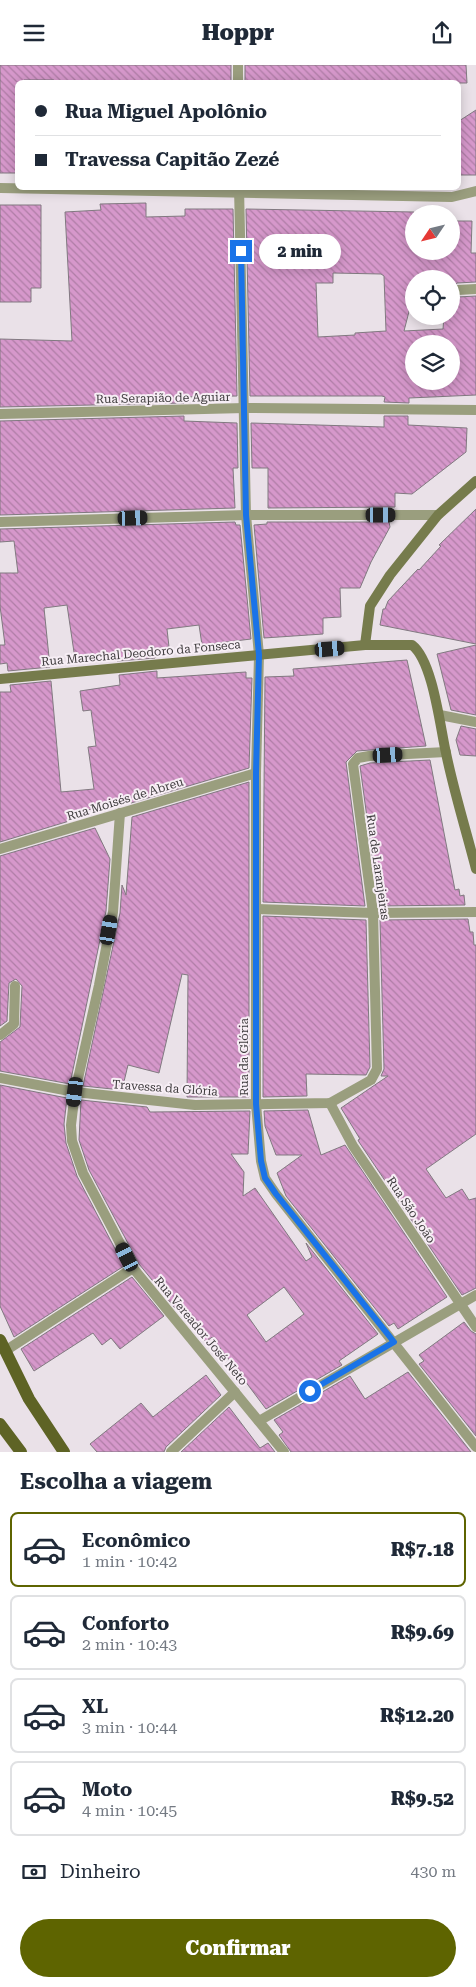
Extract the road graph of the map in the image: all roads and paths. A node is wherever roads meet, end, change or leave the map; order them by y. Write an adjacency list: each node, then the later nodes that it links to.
1 (238, 65): 2 (street)
2 (238, 80)
3 (0, 188): 4 (street)
4 (15, 188)
5 (239, 190): 6 (street); 9 (street, Rua da Glória)
6 (476, 191)
7 (476, 289): 8 (street)
8 (460, 290)
9 (245, 409): 10 (street, Rua Serapião de Aguiar); 11 (street, Rua Serapião de Aguiar); 13 (street, Rua da Glória)
10 (476, 411)
11 (0, 414)
12 (476, 481): 14 (street)
13 (246, 515): 14 (street); 15 (street); 17 (street, Rua da Glória)
14 (438, 515): 16 (street)
15 (0, 522)
16 (365, 645): 17 (street, Rua Marechal Deodoro da Fonseca); 19 (street, Rua Marechal Deodoro da Fonseca)
17 (259, 655): 18 (street, Rua Marechal Deodoro da Fonseca); 22 (street, Rua da Glória)
18 (0, 679)
19 (440, 715): 20 (street); 21 (street)
20 (476, 722)
21 (446, 752): 25 (street); 28 (street, Rua de Laranjeiras)
22 (256, 773): 23 (street, Rua Moisés de Abreu); 26 (street, Rua da Glória)
23 (120, 813): 24 (street, Rua Moisés de Abreu); 32 (street, Rua Vereador José Neto)
24 (0, 849)
25 (476, 869)
26 (257, 909): 28 (street); 34 (street, Rua da Glória)
27 (476, 912): 28 (street)
28 (373, 913): 33 (street, Rua de Laranjeiras)
29 (15, 986): 30 (street)
30 (0, 1035)
31 (0, 1078): 32 (street, Travessa da Glória)
32 (75, 1092): 34 (street, Travessa da Glória); 35 (street, Rua Vereador José Neto)
33 (330, 1103): 34 (street, Travessa da Glória); 37 (street, Rua São João)
34 (256, 1104): 39 (street, Rua da Glória)
35 (133, 1269): 40 (street); 41 (street, Rua Vereador José Neto)
36 (476, 1295): 37 (street)
37 (459, 1305): 38 (street, Rua São João); 39 (street)
38 (476, 1327)
39 (394, 1342): 42 (street); 44 (street, Rua da Glória)
40 (3, 1345): 46 (main road)
41 (235, 1392): 42 (street, Rua Vereador José Neto); 47 (street)
42 (259, 1421): 48 (street, Rua Vereador José Neto)
43 (0, 1424): 45 (main road)
44 (476, 1447)
45 (21, 1452)
46 (64, 1452)
47 (171, 1452)
48 (284, 1452)

